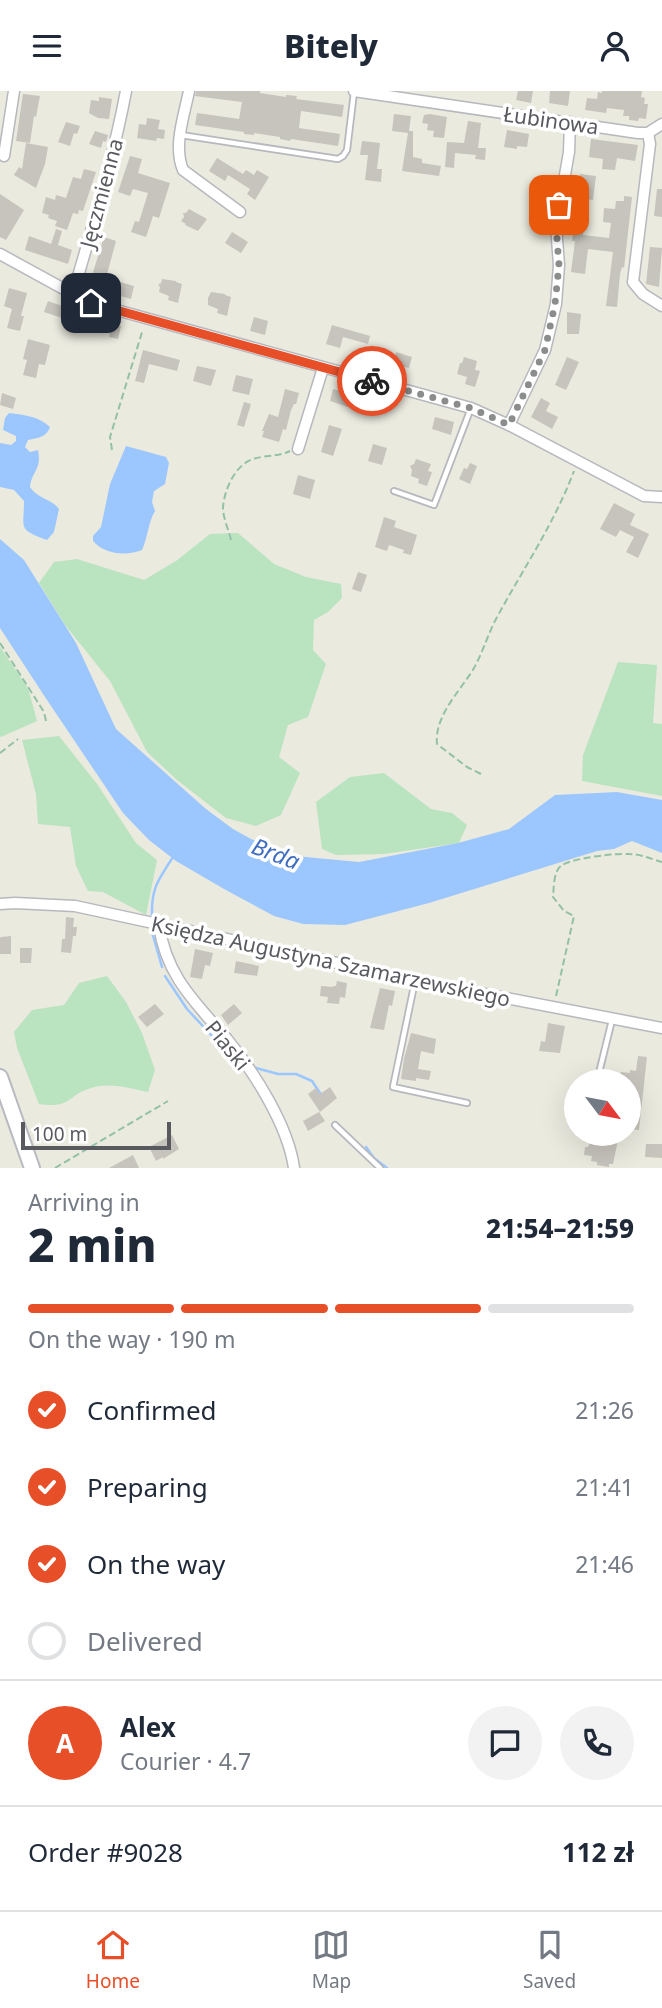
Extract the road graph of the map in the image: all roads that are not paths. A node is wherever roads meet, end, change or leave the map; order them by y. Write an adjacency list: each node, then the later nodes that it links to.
1 (14, 91): 9 (street)
2 (126, 91): 12 (street, Jęczmienna)
3 (189, 91): 8 (street)
4 (354, 91): 5 (street, Łubinowa); 8 (lane)
5 (570, 122): 7 (street, Łubinowa); 16 (street)
6 (662, 124): 7 (street)
7 (648, 133): 13 (street)
8 (181, 135): 10 (street)
9 (4, 156)
10 (240, 212)
11 (0, 254): 12 (street)
12 (73, 295): 14 (street)
13 (662, 306)
14 (323, 368): 15 (street); 17 (street)
15 (471, 408): 16 (street); 18 (lane)
16 (509, 425): 19 (street)
17 (299, 447)
18 (394, 491)
19 (662, 497)
20 (0, 904): 21 (street, Księdza Augustyna Szamarzewskiego)
21 (159, 925): 22 (street, Księdza Augustyna Szamarzewskiego); 30 (street, Piaski)
22 (415, 980): 23 (street, Księdza Augustyna Szamarzewskiego); 27 (lane)
23 (612, 1019): 24 (street, Księdza Augustyna Szamarzewskiego); 25 (lane)
24 (662, 1028)
25 (600, 1069)
26 (0, 1077): 29 (street)
27 (467, 1103)
28 (335, 1125): 31 (lane)
29 (32, 1168)
30 (294, 1168)
31 (380, 1168)

